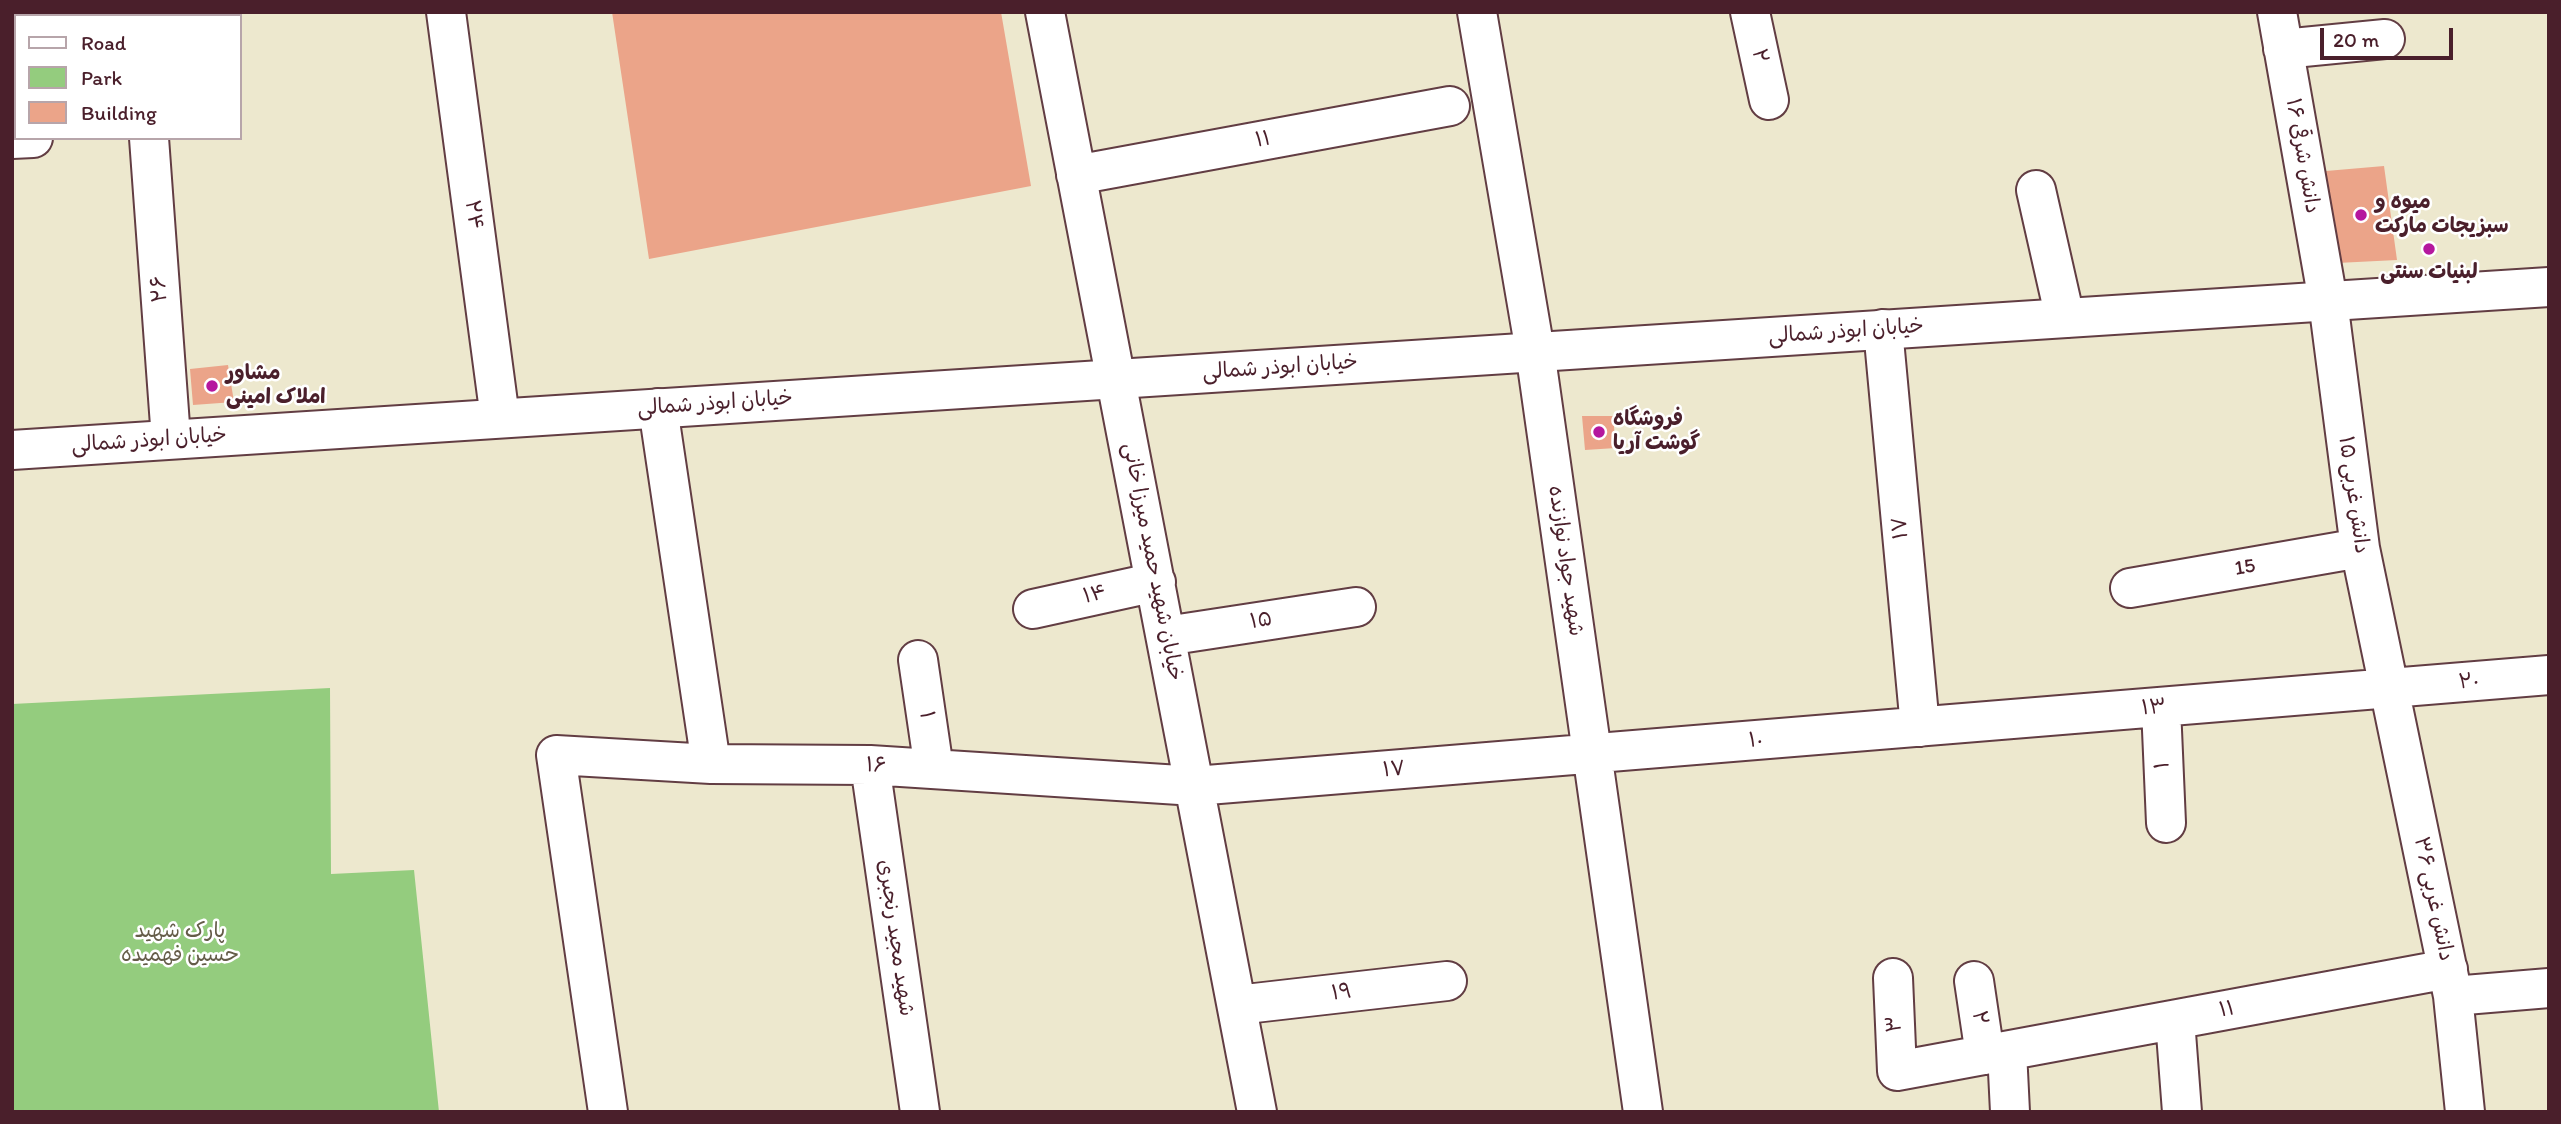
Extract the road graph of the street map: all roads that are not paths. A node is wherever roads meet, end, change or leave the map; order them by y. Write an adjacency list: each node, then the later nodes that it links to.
1 (446, 12): 20 (street, ۲۴)
2 (1045, 12): 11 (street, خیابان شهید حمید میرزا خانی)
3 (1477, 12): 17 (street, شهید جواد نوازنده)
4 (1751, 12): 8 (street, ۲)
5 (2277, 12): 7 (street, دانش شرقی ۱۶)
6 (2385, 39): 7 (street)
7 (2283, 50): 14 (street, دانش شرقی ۱۶)
8 (1769, 100)
9 (1450, 106): 11 (street, ۱۱)
10 (149, 140): 21 (street, ۲۶)
11 (1076, 175): 18 (street, خیابان شهید حمید میرزا خانی)
12 (2036, 190): 15 (street)
13 (2549, 286): 14 (street, خیابان ابوذر شمالی)
14 (2328, 301): 15 (street, خیابان ابوذر شمالی); 23 (street, دانش غربی ۱۵)
15 (2065, 318): 16 (street, خیابان ابوذر شمالی)
16 (1883, 329): 17 (street, خیابان ابوذر شمالی); 33 (street, ۱۷)
17 (1535, 352): 18 (street, خیابان ابوذر شمالی); 34 (street, شهید جواد نوازنده)
18 (1116, 379): 19 (street, خیابان ابوذر شمالی); 24 (street, خیابان شهید حمید میرزا خانی)
19 (658, 408): 20 (street, خیابان ابوذر شمالی); 35 (street)
20 (500, 418): 21 (street, خیابان ابوذر شمالی)
21 (171, 439): 22 (street, خیابان ابوذر شمالی)
22 (12, 450)
23 (2360, 548): 25 (street, 15); 31 (street, دانش غربی ۱۵)
24 (1156, 582): 27 (street, ۱۴); 28 (street, خیابان شهید حمید میرزا خانی)
25 (2130, 588)
26 (1356, 607): 28 (street, ۱۵)
27 (1033, 609)
28 (1166, 636): 38 (street, خیابان شهید حمید میرزا خانی)
29 (918, 660): 37 (street, ۱)
30 (2549, 675): 31 (street, ۲۰)
31 (2389, 688): 32 (street, ۱۳); 43 (street, دانش غربی ۳۶)
32 (2161, 707): 33 (street, ۱۳); 39 (street, ۱)
33 (1920, 727): 34 (street, ۱۰)
34 (1592, 754): 38 (street, ۱۷); 52 (street, شهید جواد نوازنده)
35 (711, 764): 36 (street, ۱۶); 49 (street, ۱۶)
36 (870, 765): 37 (street, ۱۶); 50 (street, شهید مجید رنجبری)
37 (934, 769): 38 (street, ۱۶)
38 (1195, 786): 45 (street, خیابان شهید حمید میرزا خانی)
39 (2166, 823)
40 (1893, 978): 48 (street, ۳)
41 (1447, 981): 45 (street, ۱۹)
42 (1974, 981): 47 (street, ۲)
43 (2450, 983): 44 (street, ۱۱); 46 (street, ۱۱); 55 (street, دانش غربی ۳۶)
44 (2549, 988)
45 (1237, 1005): 51 (street, خیابان شهید حمید میرزا خانی)
46 (2175, 1020): 47 (street, ۱۱); 54 (street)
47 (1996, 1053): 48 (street, ۱۱); 53 (street)
48 (1897, 1071)
49 (608, 1112)
50 (920, 1112)
51 (1257, 1112)
52 (1643, 1112)
53 (2010, 1112)
54 (2182, 1112)
55 (2465, 1112)

